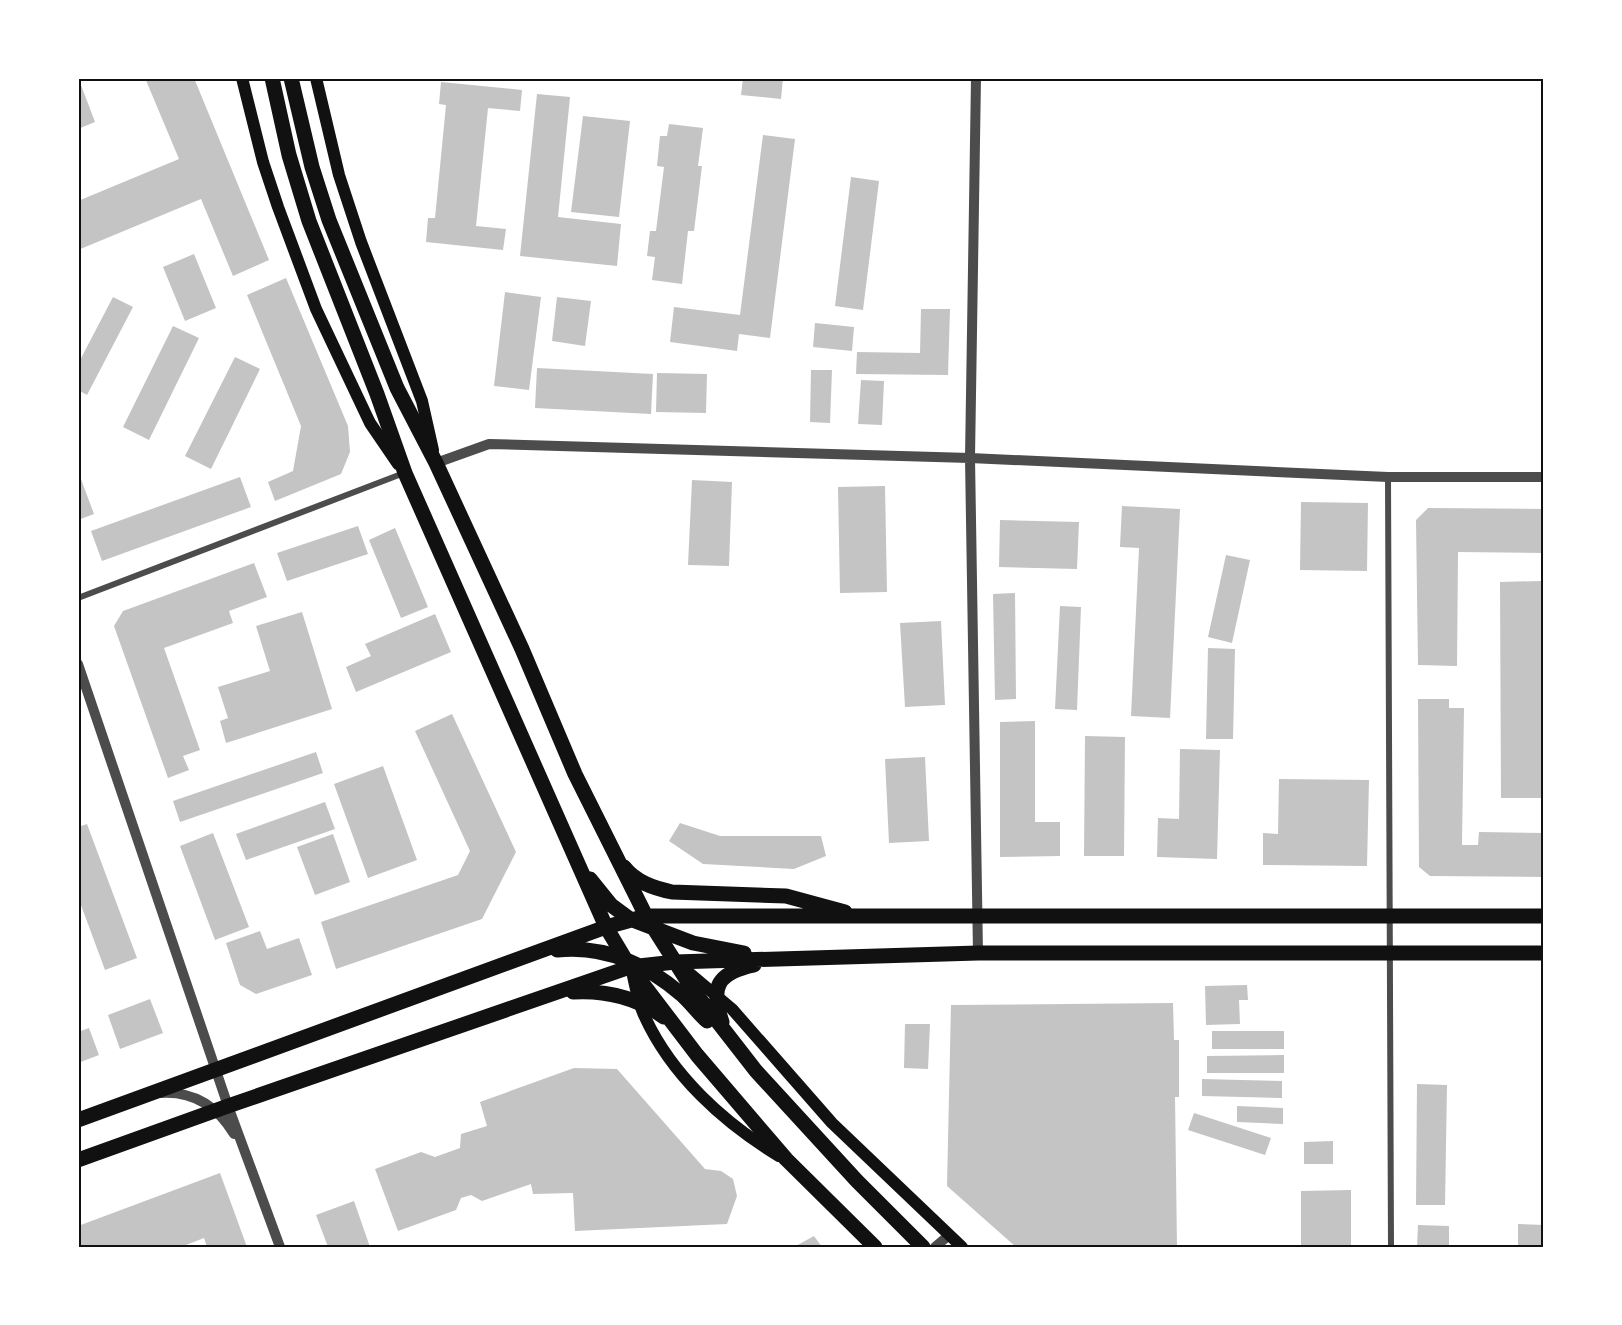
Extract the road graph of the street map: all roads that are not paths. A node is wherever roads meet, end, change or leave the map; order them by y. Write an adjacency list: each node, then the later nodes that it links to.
1 (242, 78): 8 (main road)
2 (273, 78): 8 (main road)
3 (291, 78): 7 (main road)
4 (316, 78): 7 (main road)
5 (976, 78): 6 (street)
6 (970, 458): 7 (street); 9 (street); 17 (street)
7 (436, 463): 14 (main road)
8 (405, 473): 11 (street); 13 (main road)
9 (1388, 477): 10 (street); 18 (street)
10 (1544, 477)
11 (78, 598)
12 (78, 664): 33 (street)
13 (568, 844): 19 (main road); 20 (main road)
14 (617, 859): 15 (main road); 19 (main road)
15 (859, 916): 17 (main road); 19 (main road)
16 (1544, 916): 18 (main road)
17 (978, 917): 18 (main road); 23 (street)
18 (1390, 917): 21 (street)
19 (643, 921): 20 (main road); 25 (main road); 26 (main road)
20 (606, 927): 22 (main road); 27 (main road)
21 (1390, 952): 23 (main road); 24 (main road); 45 (street)
22 (535, 953): 27 (main road); 33 (main road)
23 (978, 953): 25 (main road)
24 (1544, 953)
25 (777, 958): 26 (main road); 29 (main road)
26 (675, 962): 27 (main road); 29 (main road); 32 (main road)
27 (632, 964): 28 (main road); 30 (main road); 31 (main road); 32 (main road)
28 (556, 993): 30 (main road); 35 (main road)
29 (715, 994): 32 (main road); 39 (main road)
30 (640, 1004): 31 (main road); 37 (main road)
31 (672, 1022): 37 (main road)
32 (735, 1045): 42 (main road)
33 (216, 1071): 34 (main road); 35 (street)
34 (155, 1093): 35 (street); 36 (main road)
35 (222, 1108): 38 (main road); 40 (street)
36 (78, 1120)
37 (786, 1159): 41 (main road)
38 (78, 1160)
39 (948, 1236): 43 (street); 44 (main road)
40 (280, 1247)
41 (875, 1247)
42 (923, 1247)
43 (935, 1247)
44 (962, 1247)
45 (1391, 1247)

